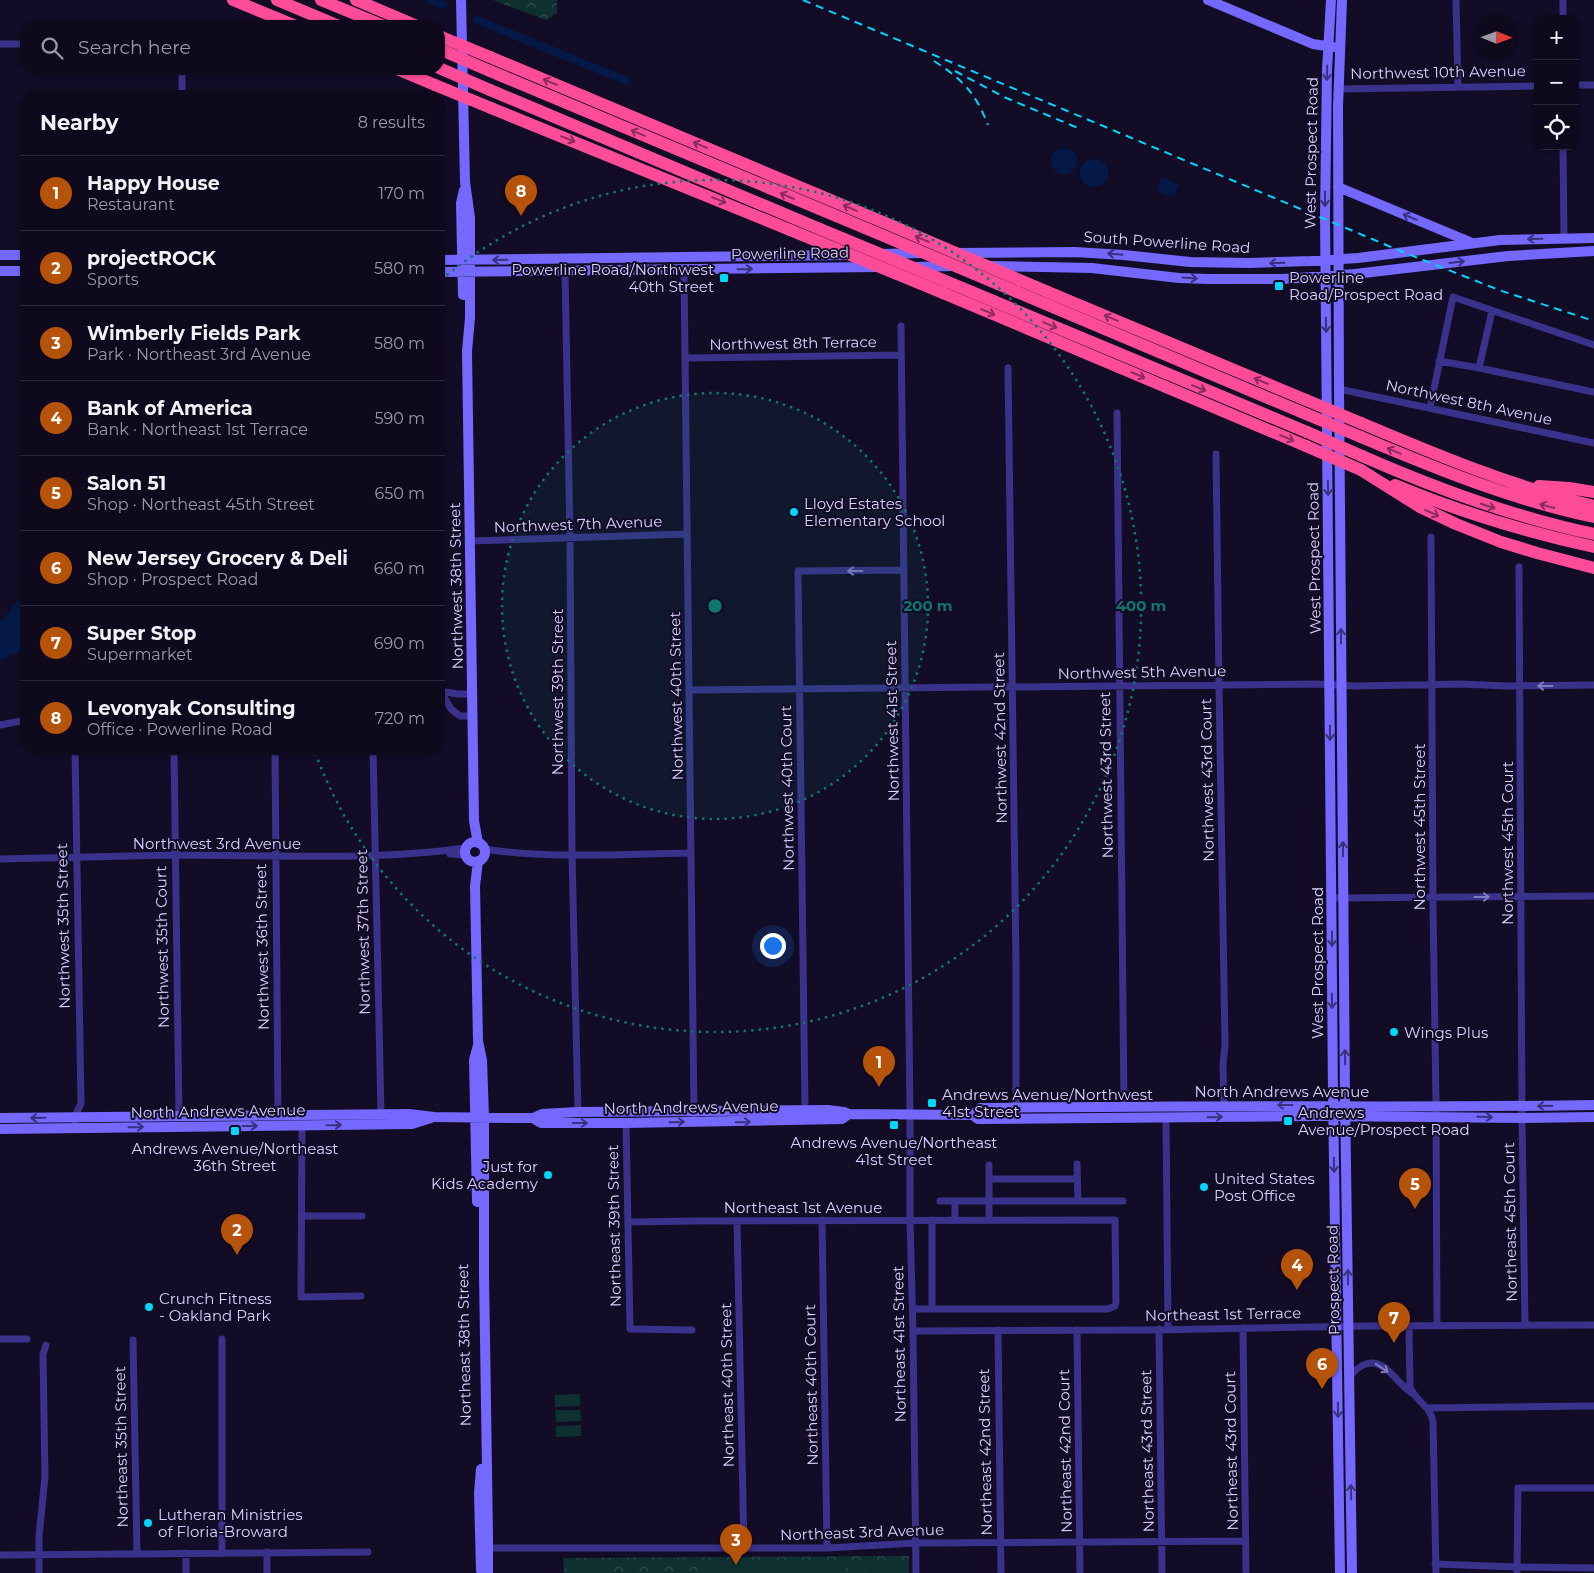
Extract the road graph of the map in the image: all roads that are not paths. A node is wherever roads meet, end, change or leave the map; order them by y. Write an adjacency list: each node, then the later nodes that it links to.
1 (233, 0): 12 (highway)
2 (277, 0): 13 (highway)
3 (321, 0): 14 (highway)
4 (356, 0): 15 (highway)
5 (461, 0): 45 (main road, Northwest 38th Street)
6 (1208, 0): 19 (main road, Northwest 10th Avenue)
7 (1331, 0): 19 (main road, West Prospect Road)
8 (1342, 0): 20 (main road, West Prospect Road)
9 (1456, 0): 28 (street)
10 (1563, 0): 11 (street)
11 (1563, 15)
12 (281, 20)
13 (325, 20)
14 (369, 20)
15 (403, 20)
16 (445, 38): 72 (highway, one-way to 16, bridge)
17 (0, 44): 18 (street)
18 (20, 44)
19 (1328, 47): 20 (main road, Northwest 10th Avenue); 46 (main road, West Prospect Road, one-way to 46)
20 (1339, 48): 29 (main road, West Prospect Road)
21 (445, 52): 75 (highway, one-way to 21, bridge)
22 (445, 71): 77 (highway, one-way to 77, bridge)
23 (182, 75): 30 (street)
24 (411, 75): 71 (highway, one-way to 71, bridge)
25 (1579, 85): 26 (street)
26 (1594, 85)
27 (1534, 86): 28 (street, Northwest 10th Avenue)
28 (1458, 87): 29 (street, Northwest 10th Avenue)
29 (1338, 89): 32 (main road, West Prospect Road)
30 (182, 90)
31 (1563, 150): 33 (street)
32 (1338, 187): 35 (main road, one-way to 32); 43 (main road, West Prospect Road)
33 (1564, 238): 34 (main road, South Powerline Road); 35 (main road, South Powerline Road, one-way to 35)
34 (1594, 238)
35 (1471, 243): 43 (main road, South Powerline Road)
36 (1060, 251): 40 (main road, South Powerline Road); 46 (main road, South Powerline Road, one-way to 36); 47 (main road)
37 (1594, 251): 55 (main road, one-way to 37)
38 (0, 255): 39 (main road)
39 (20, 255)
40 (736, 256): 42 (main road, Powerline Road)
41 (669, 257): 42 (main road, Powerline Road); 45 (main road, Powerline Road, one-way to 45); 48 (main road)
42 (714, 257): 49 (main road)
43 (1339, 259): 46 (main road, South Powerline Road); 55 (main road, West Prospect Road)
44 (445, 260): 45 (main road, Powerline Road)
45 (466, 260): 54 (main road, Northwest 38th Street)
46 (1326, 260): 56 (main road, West Prospect Road)
47 (1019, 266): 49 (main road, Powerline Road, one-way to 47); 56 (main road, Powerline Road, one-way to 56)
48 (644, 270): 49 (main road, Powerline Road); 52 (main road, Powerline Road)
49 (684, 270): 61 (street, Northwest 40th Street)
50 (0, 271): 51 (main road)
51 (20, 271)
52 (565, 271): 54 (main road, Powerline Road); 79 (street, Northwest 39th Street)
53 (445, 272): 54 (main road, Powerline Road)
54 (466, 273): 80 (main road, Northwest 38th Street)
55 (1339, 275): 56 (main road); 65 (main road, West Prospect Road)
56 (1326, 276): 85 (main road, West Prospect Road, one-way to 85)
57 (1492, 311): 59 (street); 62 (street); 64 (street)
58 (900, 326): 60 (street, Northwest 41st Street)
59 (1594, 345)
60 (901, 355): 61 (street, Northwest 8th Terrace); 84 (street, Northwest 41st Street)
61 (685, 358): 76 (street, Northwest 40th Street)
62 (1439, 361): 64 (street); 67 (street)
63 (1008, 368): 92 (street, Northwest 42nd Street)
64 (1479, 368): 66 (street)
65 (1339, 389): 67 (street, Northwest 8th Avenue); 87 (main road, West Prospect Road, one-way to 65)
66 (1594, 392)
67 (1430, 408): 69 (street, Northwest 8th Avenue)
68 (1117, 413): 90 (street, Northwest 43rd Street)
69 (1594, 443)
70 (1216, 454): 86 (street, Northwest 43rd Court)
71 (1361, 470): 81 (highway); 83 (highway, one-way to 83)
72 (1520, 485): 73 (highway); 74 (highway)
73 (1594, 492)
74 (1594, 506)
75 (1594, 517)
76 (686, 534): 79 (street, Northwest 7th Avenue); 95 (street, Northwest 40th Street)
77 (1594, 534)
78 (1431, 537): 88 (street, Northwest 45th Street)
79 (570, 538): 80 (street, Northwest 7th Avenue); 109 (street, Northwest 39th Street)
80 (470, 541): 97 (main road, Northwest 38th Street)
81 (1594, 547)
82 (1519, 567): 91 (street, Northwest 45th Court)
83 (1594, 568)
84 (904, 570): 93 (street, Northwest 41st Street); 94 (street, Northwest 40th Court, one-way to 94)
85 (1330, 684): 86 (street, Northwest 5th Avenue); 87 (street, Northwest 5th Avenue); 117 (main road, West Prospect Road, one-way to 117)
86 (1219, 685): 90 (street, Northwest 5th Avenue); 120 (street, Northwest 43rd Court)
87 (1342, 685): 88 (street, Northwest 5th Avenue); 118 (main road, West Prospect Road, one-way to 87)
88 (1432, 685): 91 (street, Northwest 5th Avenue); 115 (street, Northwest 45th Street)
89 (1594, 685): 91 (street, Northwest 5th Avenue, one-way to 91)
90 (1119, 686): 92 (street, Northwest 5th Avenue); 124 (street, Northwest 43rd Street)
91 (1520, 686): 116 (street, Northwest 45th Court)
92 (1013, 687): 93 (street, Northwest 5th Avenue); 123 (street, Northwest 42nd Street)
93 (905, 688): 94 (street, Northwest 5th Avenue); 135 (street, Northwest 41st Street)
94 (799, 689): 95 (street, Northwest 5th Avenue); 125 (street, Northwest 40th Court)
95 (690, 690): 107 (street, Northwest 40th Street)
96 (445, 691): 97 (street)
97 (473, 694): 99 (main road, Northwest 38th Street)
98 (445, 700): 99 (street)
99 (474, 716): 106 (main road, Northwest 38th Street)
100 (20, 721): 101 (street)
101 (0, 725)
102 (74, 755): 112 (street, Northwest 35th Street)
103 (174, 755): 110 (street, Northwest 35th Court)
104 (275, 755): 111 (street, Northwest 36th Street)
105 (373, 755): 108 (street, Northwest 37th Street)
106 (474, 852): 108 (street, Northwest 3rd Avenue); 109 (street, Northwest 3rd Avenue); 143 (main road, Northwest 38th Street)
107 (691, 853): 109 (street, Northwest 3rd Avenue); 126 (street, Northwest 40th Street)
108 (375, 854): 111 (street, Northwest 3rd Avenue); 132 (street, Northwest 37th Street)
109 (572, 854): 129 (street, Northwest 39th Street)
110 (174, 855): 111 (street, Northwest 3rd Avenue); 112 (street, Northwest 3rd Avenue); 137 (street, Northwest 35th Court)
111 (275, 857): 134 (street, Northwest 36th Street)
112 (76, 858): 113 (street, Northwest 3rd Avenue); 119 (street, Northwest 35th Street)
113 (0, 859)
114 (1594, 896): 116 (street)
115 (1433, 897): 116 (street, one-way to 116); 118 (street); 130 (street, Northwest 45th Street)
116 (1521, 897): 122 (street, Northwest 45th Court)
117 (1332, 898): 118 (street); 127 (main road, West Prospect Road, one-way to 127)
118 (1343, 898): 128 (main road, West Prospect Road, one-way to 118)
119 (81, 1103): 138 (street, Northwest 35th Street); 139 (street, Northwest 35th Street)
120 (1224, 1105): 124 (main road, North Andrews Avenue); 127 (main road, North Andrews Avenue, one-way to 120)
121 (1594, 1105): 122 (main road, North Andrews Avenue, one-way to 122)
122 (1522, 1106): 130 (main road, North Andrews Avenue); 147 (street, Northwest 45th Court)
123 (1016, 1107): 124 (main road, North Andrews Avenue); 136 (main road, North Andrews Avenue)
124 (1124, 1107): 145 (main road)
125 (805, 1110): 126 (main road, North Andrews Avenue); 133 (main road, North Andrews Avenue)
126 (694, 1111): 129 (main road, North Andrews Avenue); 148 (street, Northwest 40th Street)
127 (1333, 1111): 128 (main road, North Andrews Avenue); 146 (main road, North Andrews Avenue, one-way to 127); 178 (main road, Prospect Road, one-way to 178)
128 (1345, 1111): 130 (main road, North Andrews Avenue); 179 (main road, Prospect Road, one-way to 128)
129 (578, 1112): 144 (main road, North Andrews Avenue)
130 (1436, 1112): 147 (main road, North Andrews Avenue, one-way to 147); 181 (street, Northwest 45th Street)
131 (316, 1114): 132 (main road, North Andrews Avenue); 134 (main road, North Andrews Avenue); 151 (main road)
132 (381, 1114): 140 (main road, North Andrews Avenue)
133 (849, 1114): 135 (main road, North Andrews Avenue); 148 (main road, North Andrews Avenue, one-way to 133)
134 (278, 1115): 137 (main road, North Andrews Avenue); 150 (main road)
135 (910, 1115): 136 (main road, North Andrews Avenue); 167 (street, Northeast 41st Street)
136 (973, 1115): 145 (main road, North Andrews Avenue)
137 (179, 1116): 139 (main road, North Andrews Avenue)
138 (75, 1117): 139 (main road, North Andrews Avenue); 142 (main road, North Andrews Avenue, one-way to 142); 152 (street, Northwest 35th Street)
139 (87, 1117): 153 (street, Northwest 35th Street)
140 (434, 1117): 143 (main road, North Andrews Avenue); 151 (main road, North Andrews Avenue, one-way to 140)
141 (1594, 1117): 147 (main road, North Andrews Avenue)
142 (0, 1118)
143 (479, 1118): 144 (main road, North Andrews Avenue); 206 (main road, Northeast 38th Street)
144 (533, 1118): 149 (main road, North Andrews Avenue, one-way to 149)
145 (1112, 1118): 146 (main road, North Andrews Avenue)
146 (1166, 1118): 184 (street)
147 (1522, 1118): 176 (street, Northeast 45th Court)
148 (694, 1122): 149 (main road, North Andrews Avenue, one-way to 148)
149 (626, 1123): 172 (street, Northeast 39th Street)
150 (268, 1126): 151 (main road, North Andrews Avenue); 153 (main road, North Andrews Avenue, one-way to 150)
151 (302, 1126): 164 (street)
152 (75, 1128): 153 (main road, North Andrews Avenue); 154 (main road, North Andrews Avenue)
153 (88, 1128)
154 (0, 1129)
155 (989, 1164): 157 (street)
156 (1077, 1164): 158 (street)
157 (989, 1179): 158 (street); 161 (street)
158 (1078, 1180): 162 (street)
159 (940, 1201): 160 (street)
160 (955, 1201): 161 (street); 169 (street)
161 (989, 1201): 162 (street); 170 (street)
162 (1078, 1201): 163 (street)
163 (1123, 1201)
164 (301, 1216): 165 (street); 173 (street)
165 (362, 1216)
166 (822, 1220): 167 (street, Northeast 1st Avenue); 171 (street, Northeast 1st Avenue); 208 (street, Northeast 40th Court)
167 (910, 1220): 168 (street, Northeast 1st Avenue); 174 (street, Northeast 41st Street)
168 (932, 1220): 169 (street, Northeast 1st Avenue); 175 (street)
169 (955, 1220): 170 (street, Northeast 1st Avenue)
170 (989, 1220): 175 (street, Northeast 1st Avenue)
171 (737, 1221): 172 (street, Northeast 1st Avenue); 207 (street, Northeast 40th Street)
172 (628, 1222): 185 (street, Northeast 39th Street)
173 (361, 1296)
174 (912, 1309): 175 (street); 188 (street, Northeast 41st Street)
175 (932, 1309)
176 (1525, 1325): 177 (street, Northeast 1st Terrace); 181 (street, Northeast 1st Terrace)
177 (1594, 1325)
178 (1337, 1326): 179 (street, Northeast 1st Terrace); 182 (street, Northeast 1st Terrace); 201 (main road, Prospect Road, one-way to 201)
179 (1348, 1326): 180 (street, Northeast 1st Terrace); 194 (main road, Prospect Road)
180 (1409, 1326): 181 (street, Northeast 1st Terrace); 195 (street)
181 (1437, 1326)
182 (1243, 1328): 184 (street, Northeast 1st Terrace); 200 (street, Northeast 43rd Court)
183 (1159, 1329): 184 (street, Northeast 1st Terrace); 187 (street, Northeast 1st Terrace); 199 (street, Northeast 43rd Street)
184 (1168, 1329)
185 (692, 1330)
186 (998, 1330): 187 (street, Northeast 1st Terrace); 188 (street, Northeast 1st Terrace); 203 (street, Northeast 42nd Street)
187 (1078, 1330): 204 (street, Northeast 42nd Court)
188 (913, 1331): 205 (street, Northeast 41st Street)
189 (0, 1339): 190 (street)
190 (27, 1339)
191 (222, 1339): 212 (street)
192 (133, 1340): 214 (street, Northeast 35th Street)
193 (46, 1345): 213 (street)
194 (1349, 1376): 195 (street, one-way to 195); 202 (main road, Prospect Road, one-way to 194)
195 (1412, 1392): 197 (street)
196 (1594, 1406): 197 (street)
197 (1427, 1408): 216 (street)
198 (1594, 1488): 218 (street)
199 (1161, 1541): 200 (street, Northeast 3rd Avenue); 204 (street, Northeast 3rd Avenue); 227 (street, Northeast 43rd Street)
200 (1245, 1541): 228 (street, Northeast 43rd Court)
201 (1340, 1541): 202 (main road); 229 (main road, Prospect Road)
202 (1352, 1541): 230 (main road, Prospect Road)
203 (1000, 1542): 204 (street, Northeast 3rd Avenue); 205 (street, Northeast 3rd Avenue); 225 (street, Northeast 42nd Street)
204 (1080, 1542): 226 (street, Northeast 42nd Court)
205 (916, 1543): 208 (street, Northeast 3rd Avenue); 224 (street, Northeast 41st Street)
206 (484, 1548): 207 (street, Northeast 3rd Avenue); 222 (main road, Northeast 38th Street); 223 (main road, Northeast 38th Street)
207 (744, 1548): 208 (street, Northeast 3rd Avenue)
208 (827, 1548)
209 (267, 1552): 210 (street); 212 (street); 221 (street)
210 (368, 1552)
211 (186, 1553): 212 (street); 214 (street); 220 (street)
212 (222, 1553)
213 (39, 1554): 214 (street); 215 (street); 219 (street)
214 (137, 1554)
215 (0, 1555)
216 (1436, 1564): 218 (street); 231 (street)
217 (1594, 1568): 218 (street)
218 (1517, 1570)
219 (39, 1573)
220 (186, 1573)
221 (267, 1573)
222 (481, 1573)
223 (488, 1573)
224 (916, 1573)
225 (1001, 1573)
226 (1080, 1573)
227 (1162, 1573)
228 (1246, 1573)
229 (1340, 1573)
230 (1352, 1573)
231 (1436, 1573)

